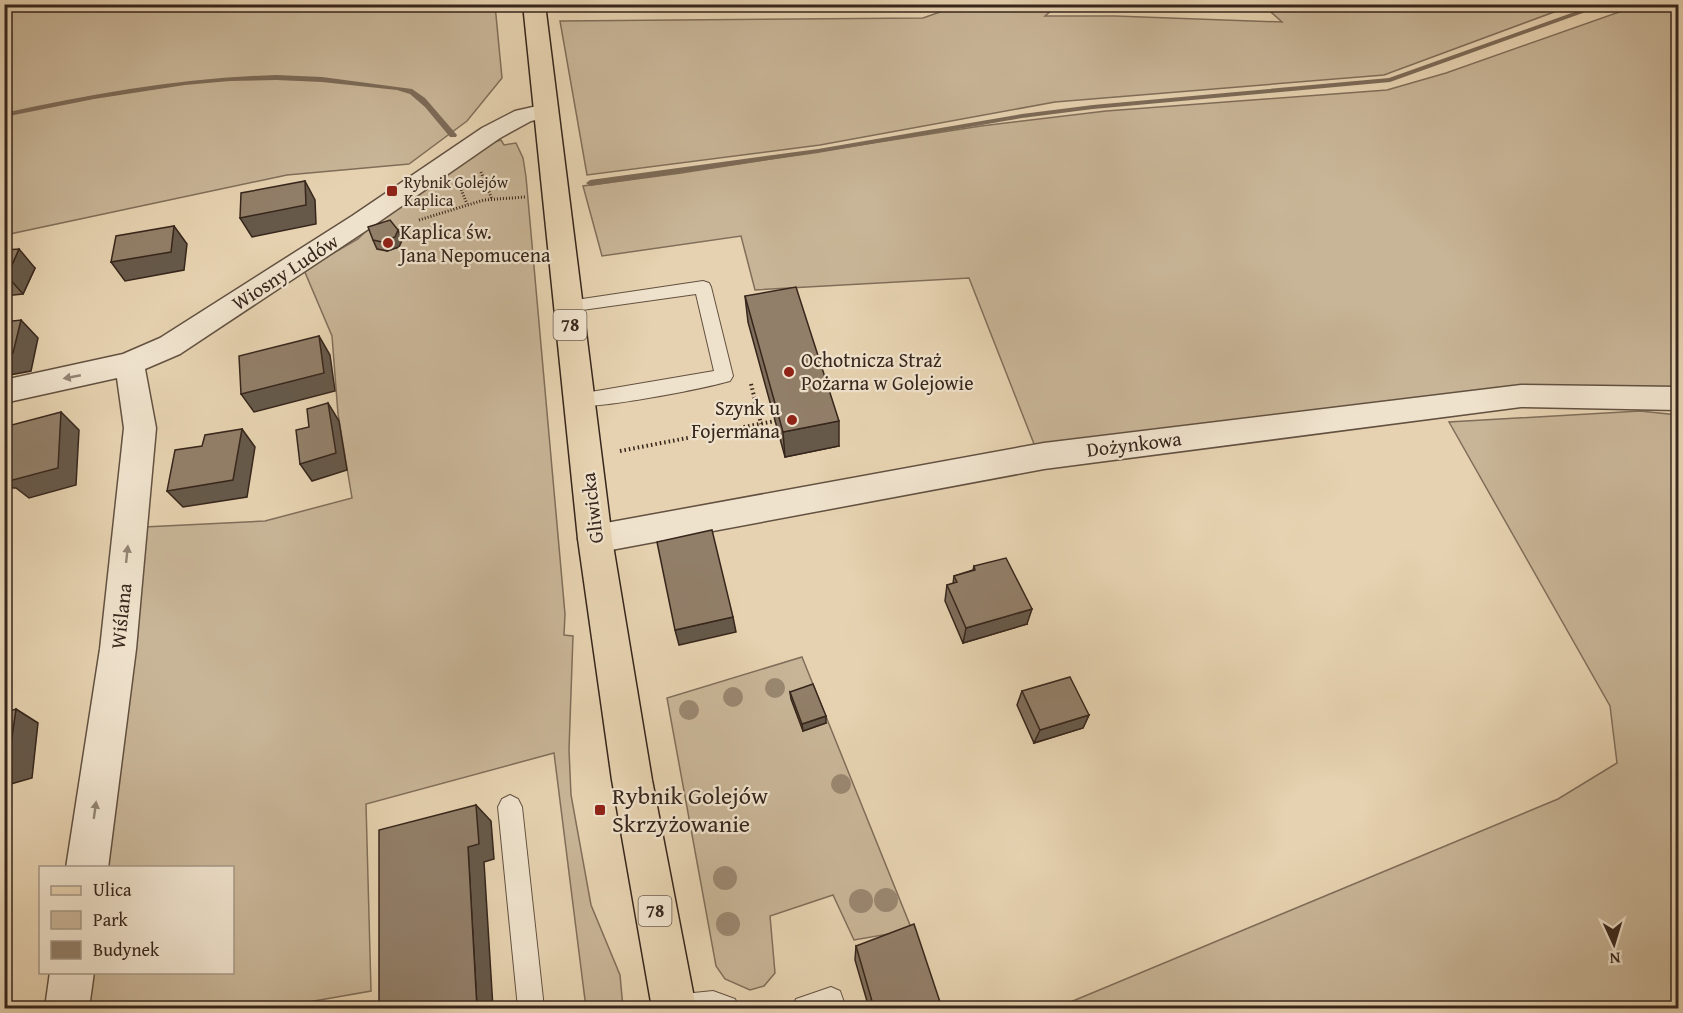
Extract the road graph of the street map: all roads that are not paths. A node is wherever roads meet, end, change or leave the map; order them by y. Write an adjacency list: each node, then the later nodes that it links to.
1 (534, 4): 2 (main road, Gliwicka / 78)
2 (546, 111): 3 (main road, Gliwicka / 78); 4 (street, Wiosny Ludów)
3 (568, 306): 7 (main road, Gliwicka / 78); 7 (lane)
4 (129, 364): 5 (street, Wiosny Ludów, one-way to 5); 10 (street, Wiślana, one-way to 4)
5 (4, 392)
6 (1678, 399): 8 (street, Dożynkowa)
7 (579, 400): 8 (main road, Gliwicka / 78)
8 (595, 538): 14 (main road, Gliwicka / 78)
9 (510, 807): 13 (lane)
10 (87, 866)
11 (72, 974): 12 (street)
12 (67, 1008)
13 (531, 1008)
14 (674, 1008): 15 (lane)
15 (726, 1008)
16 (805, 1008): 17 (lane)
17 (833, 1008)

